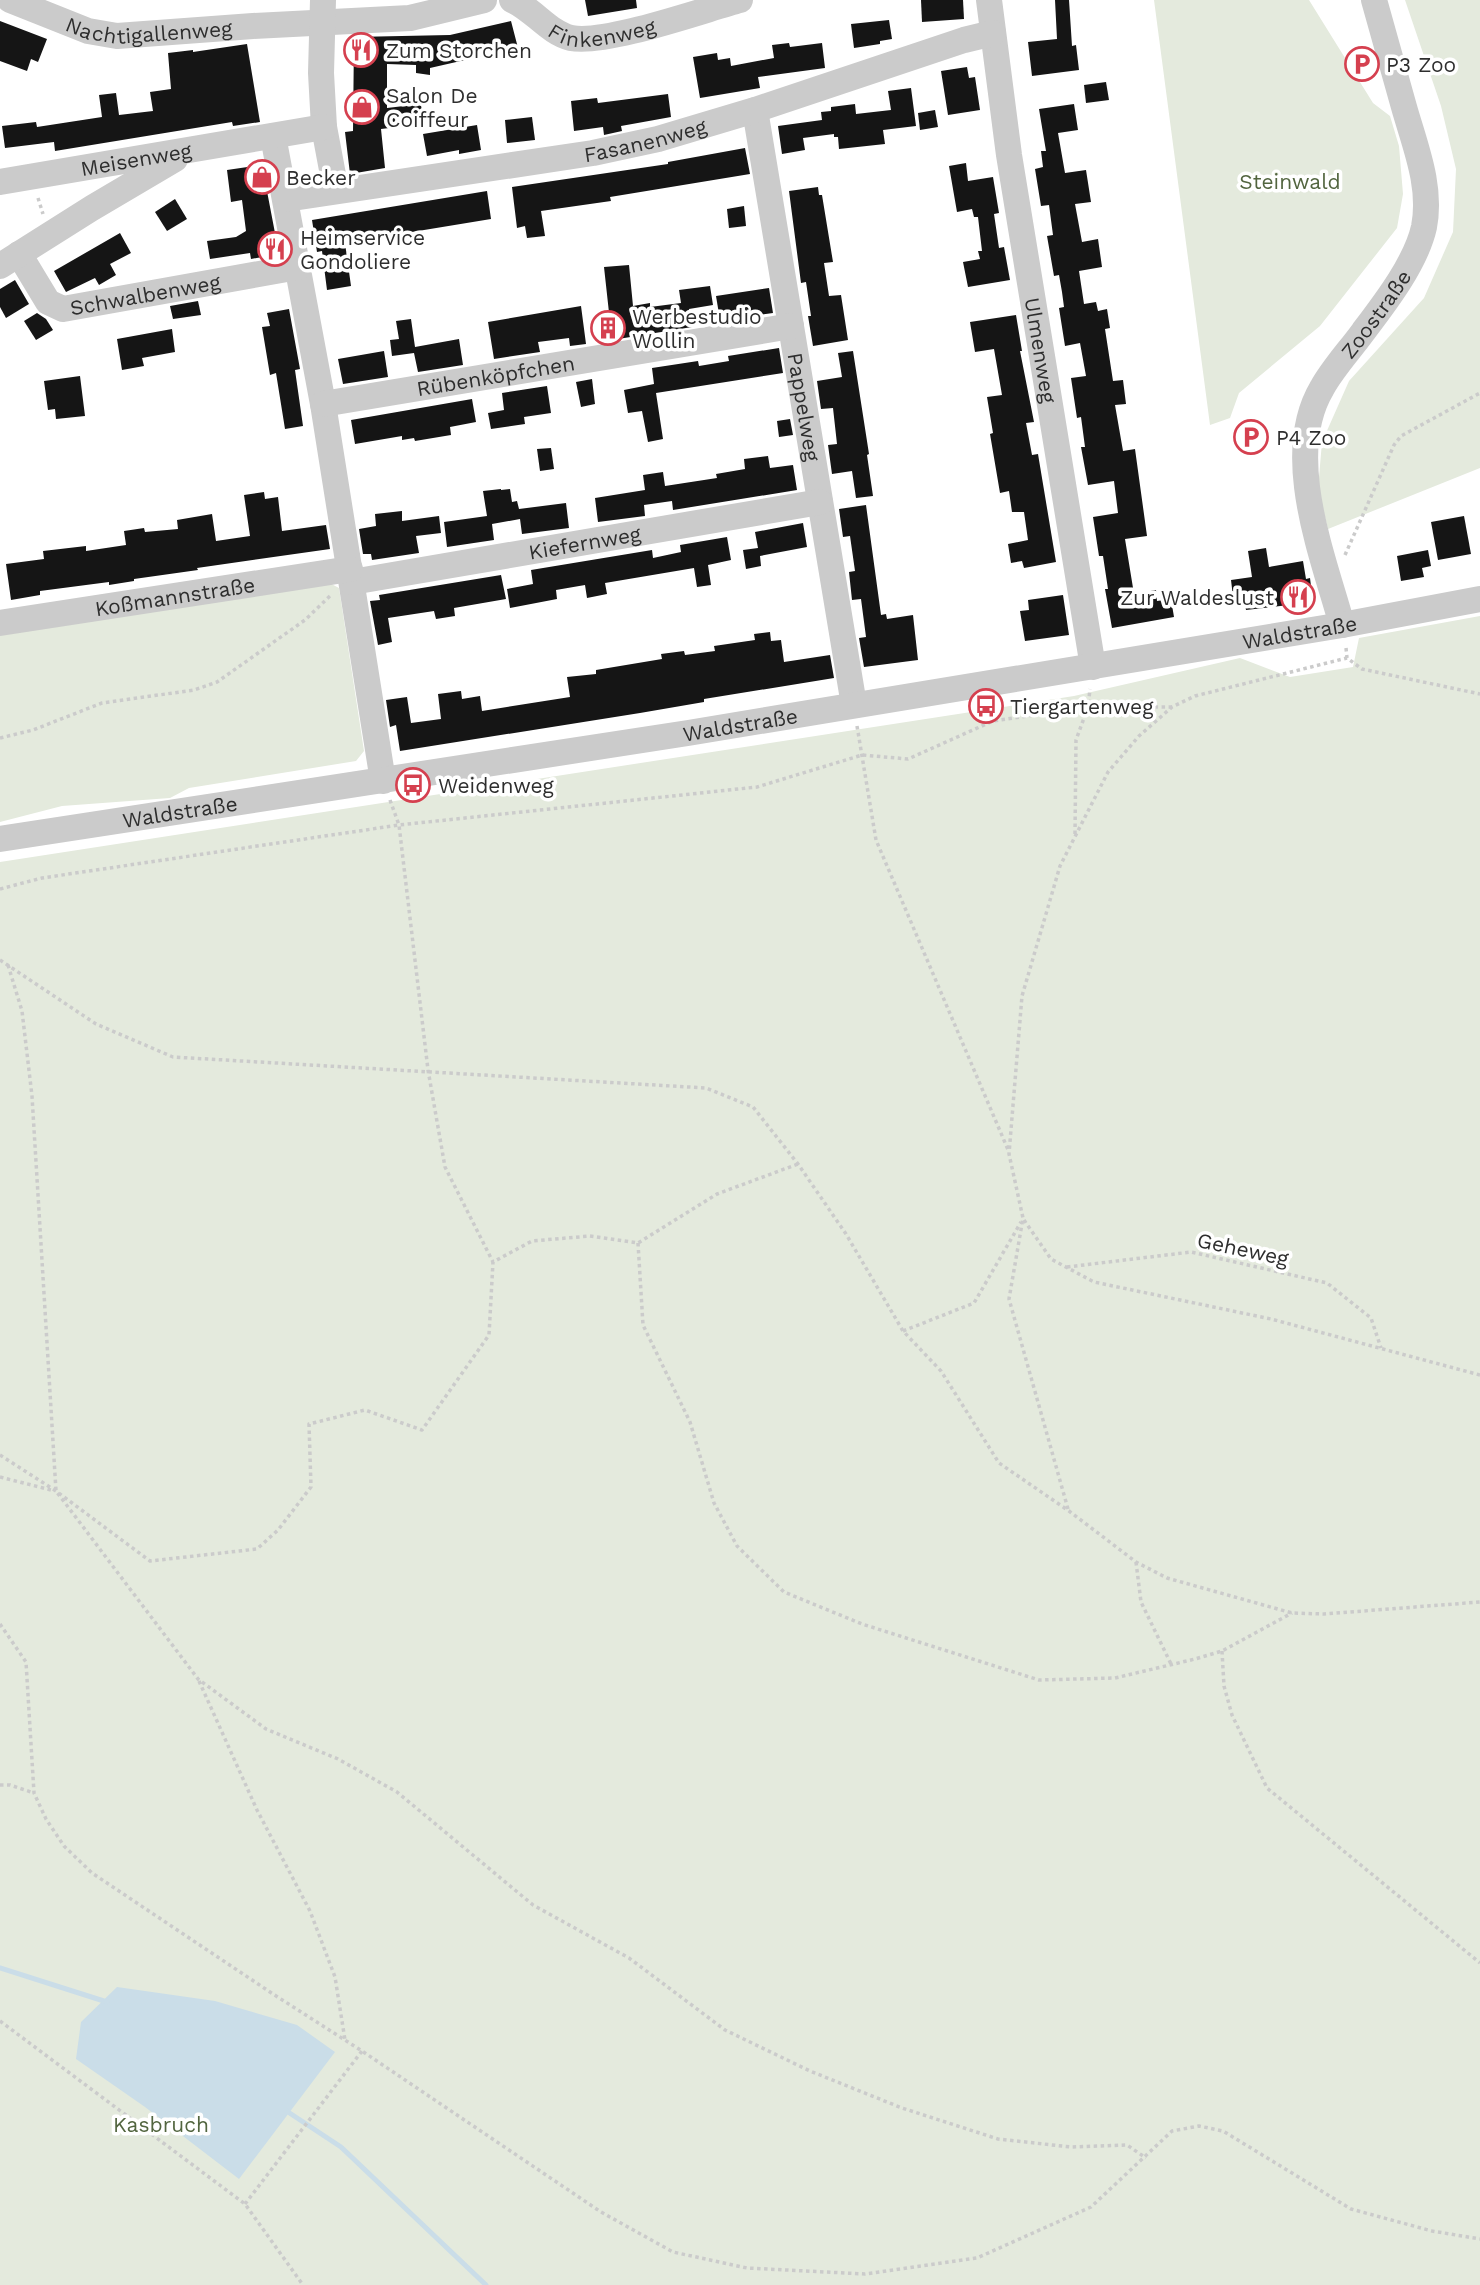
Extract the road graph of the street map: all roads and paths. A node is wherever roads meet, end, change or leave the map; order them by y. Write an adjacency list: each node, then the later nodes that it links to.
1 (10, 0): 7 (street, Nachtigallenweg)
2 (484, 0): 7 (street)
3 (512, 0): 4 (street, Finkenweg)
4 (740, 0)
5 (989, 0): 8 (street)
6 (1374, 0): 27 (street, Zoostraße)
7 (322, 12): 10 (street)
8 (993, 33): 9 (street, Fasanenweg); 31 (street, Ulmenweg)
9 (755, 110): 16 (street, Fasanenweg); 22 (street, Pappelweg)
10 (324, 127): 11 (street, Meisenweg); 16 (street)
11 (273, 136): 12 (street, Meisenweg); 17 (street)
12 (187, 152): 13 (street, Meisenweg); 18 (street)
13 (82, 168): 14 (street, Meisenweg); 18 (street)
14 (31, 176): 15 (street, Meisenweg); 19 (path)
15 (0, 182)
16 (336, 191): 17 (street, Fasanenweg)
17 (286, 200): 21 (street)
18 (92, 208): 19 (street)
19 (50, 234): 20 (street)
20 (10, 260): 21 (street, Schwalbenweg)
21 (298, 267): 24 (street)
22 (791, 326): 24 (street, Rübenköpfchen); 25 (street, Pappelweg)
23 (1480, 393): 27 (path)
24 (323, 404): 26 (street)
25 (820, 502): 26 (street, Kiefernweg); 33 (street, Pappelweg)
26 (351, 576): 29 (street, Koßmannstraße); 36 (path); 38 (street)
27 (1331, 585): 30 (street, Zoostraße)
28 (1480, 599): 30 (street, Waldstraße)
29 (0, 623)
30 (1342, 625): 31 (street, Waldstraße)
31 (1093, 667): 33 (street, Waldstraße)
32 (1480, 694): 35 (path)
33 (854, 705): 37 (path); 38 (street, Waldstraße)
34 (1088, 707): 35 (path); 37 (path); 40 (path)
35 (1172, 707): 40 (path)
36 (0, 738)
37 (862, 755): 39 (path); 46 (path)
38 (383, 781): 39 (path); 41 (street, Waldstraße)
39 (399, 825): 42 (path); 45 (path)
40 (1074, 836): 46 (path)
41 (0, 839)
42 (0, 889)
43 (0, 960): 44 (path)
44 (8, 965): 45 (path); 57 (path)
45 (428, 1070): 47 (path); 50 (path)
46 (1009, 1154): 48 (path)
47 (798, 1164): 49 (path); 52 (path)
48 (1023, 1218): 51 (path); 52 (path); 58 (path)
49 (638, 1243): 50 (path); 64 (path)
50 (492, 1262): 57 (path)
51 (1065, 1267): 53 (path); 53 (path, Geheweg)
52 (903, 1331): 58 (path)
53 (1381, 1348): 54 (path)
54 (1480, 1375)
55 (0, 1455): 57 (path)
56 (0, 1477): 57 (path)
57 (56, 1491): 65 (path)
58 (1069, 1511): 59 (path)
59 (1136, 1562): 61 (path); 64 (path)
60 (1480, 1602): 61 (path)
61 (1292, 1613): 63 (path)
62 (0, 1624): 67 (path)
63 (1222, 1651): 64 (path); 68 (path)
64 (1171, 1664)
65 (198, 1679): 70 (path); 72 (path)
66 (0, 1785): 67 (path)
67 (34, 1793): 70 (path)
68 (1480, 1963)
69 (0, 2021): 73 (path)
70 (345, 2040): 71 (path)
71 (362, 2051): 72 (path); 73 (path)
72 (1146, 2158): 74 (path)
73 (245, 2204): 75 (path)
74 (1480, 2239)
75 (303, 2285)

